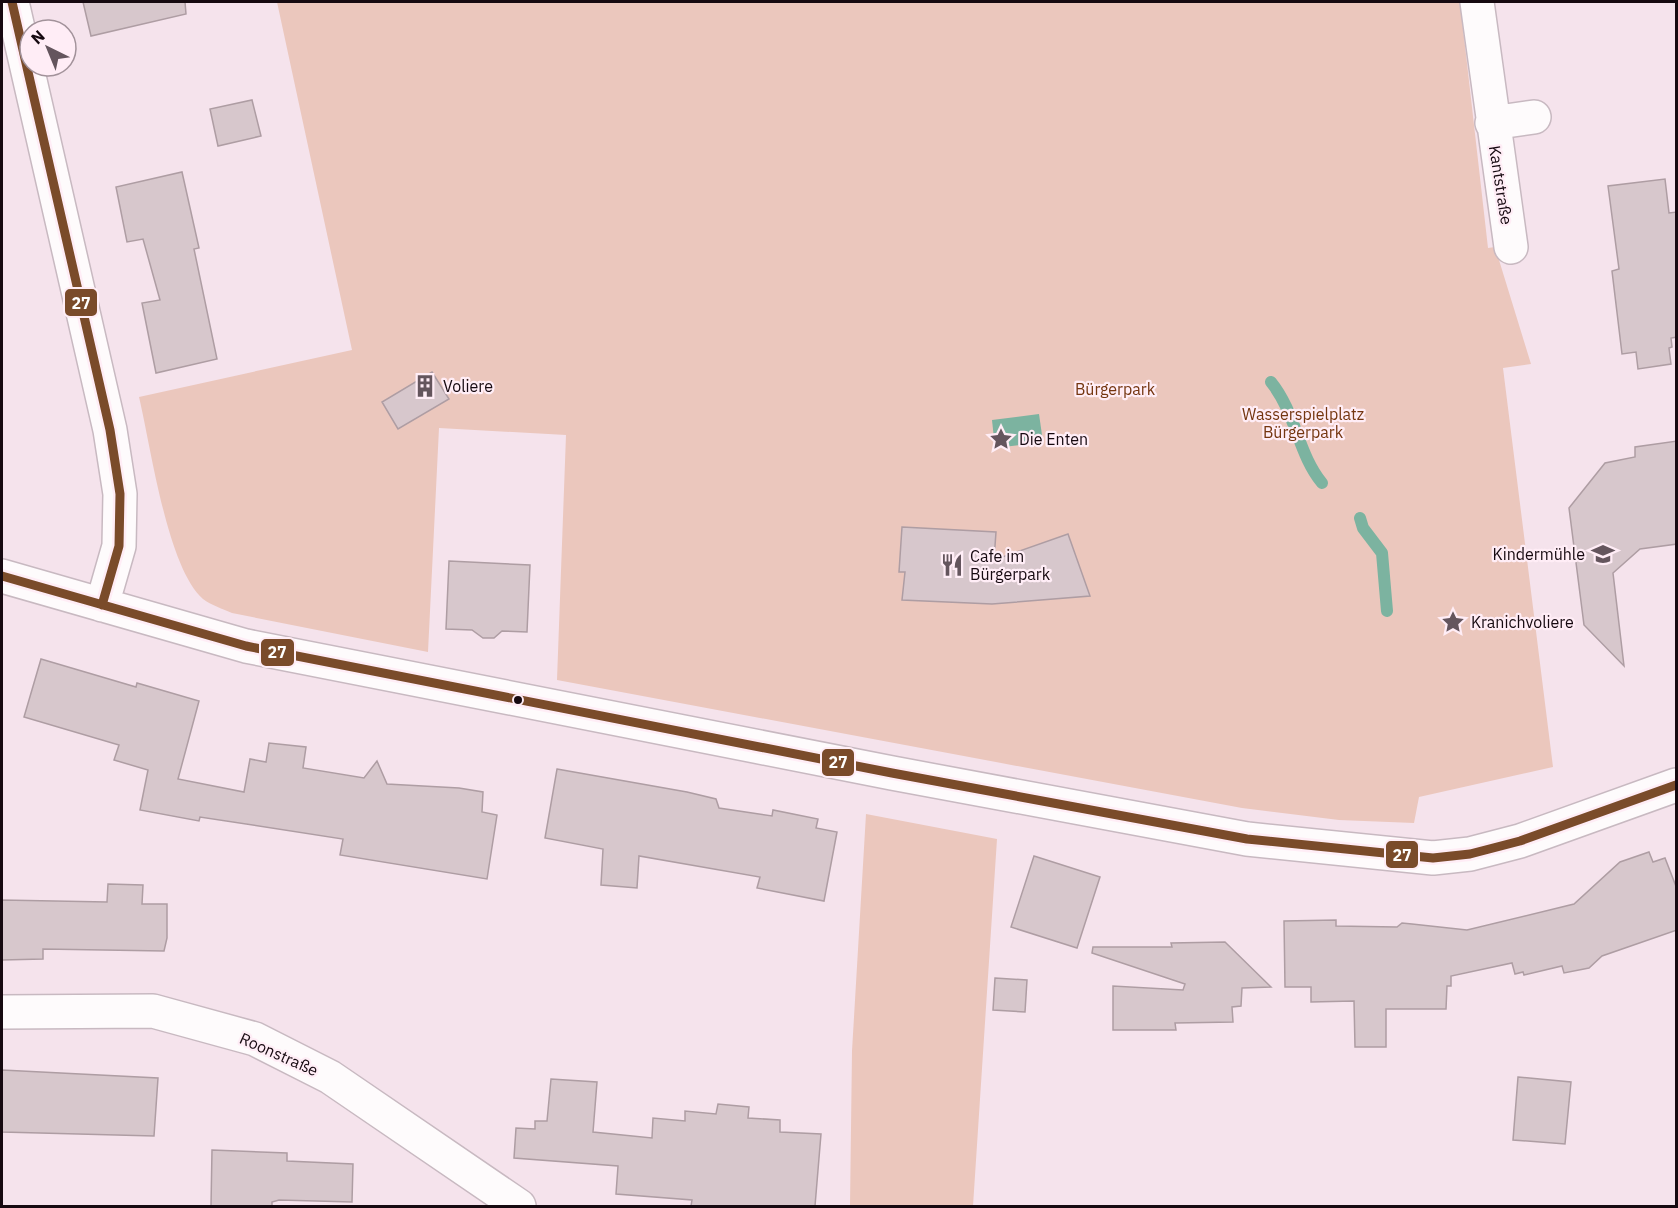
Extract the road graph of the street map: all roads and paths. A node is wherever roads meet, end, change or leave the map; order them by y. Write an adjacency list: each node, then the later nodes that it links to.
1 (12, 2): 7 (street)
2 (1476, 2): 4 (street, Kantstraße)
3 (1534, 117): 4 (street, Kantstraße)
4 (1492, 123): 5 (street, Kantstraße)
5 (1511, 247)
6 (2, 576): 7 (street)
7 (102, 606): 8 (street)
8 (1677, 785)
9 (2, 1012): 10 (street, Roonstraße)
10 (519, 1206)

